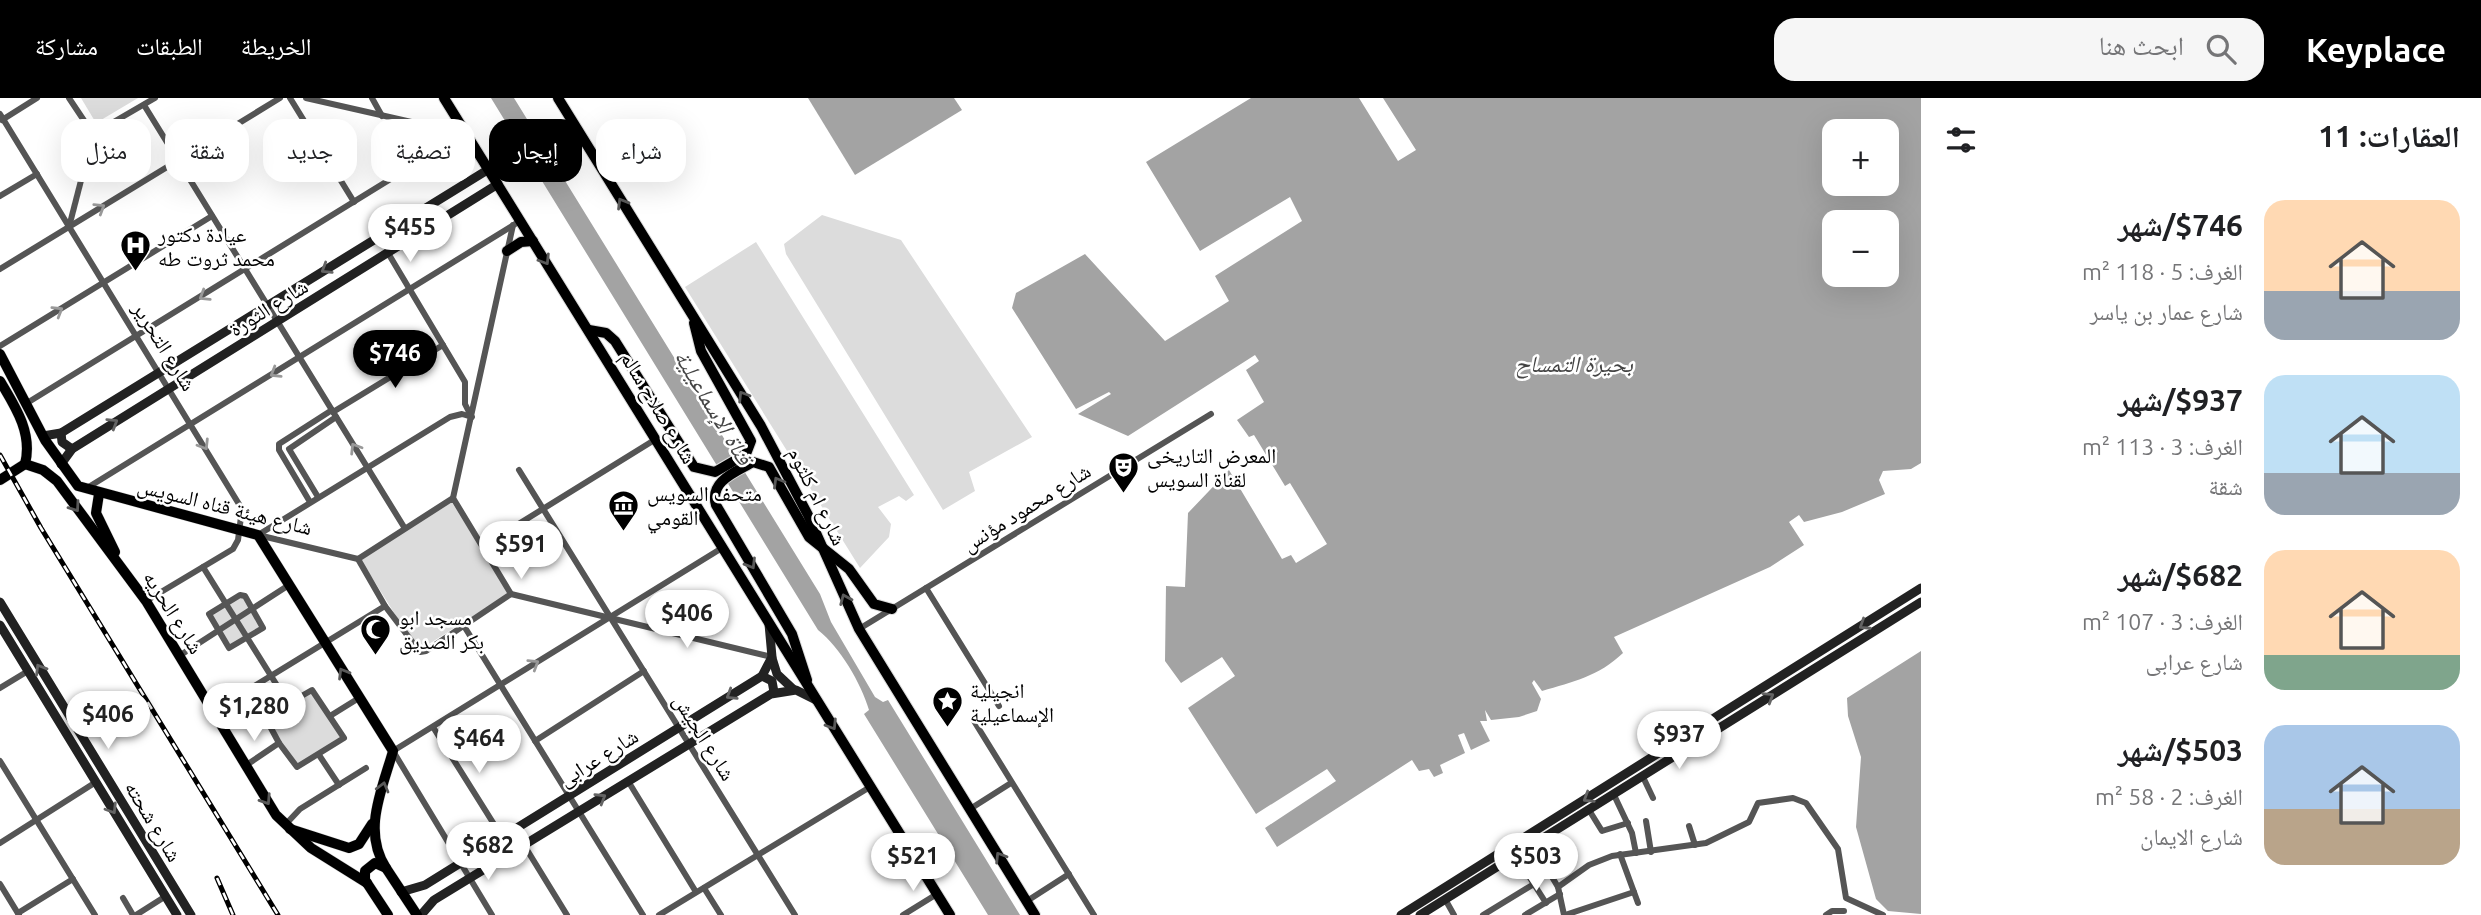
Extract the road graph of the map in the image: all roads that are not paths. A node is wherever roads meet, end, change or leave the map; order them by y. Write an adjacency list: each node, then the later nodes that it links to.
1 (37, 98): 12 (street)
2 (69, 98): 14 (street)
3 (155, 98): 10 (street)
4 (280, 98): 16 (street)
5 (290, 98): 31 (street)
6 (306, 98): 11 (street)
7 (372, 98): 11 (street)
8 (444, 98): 13 (highway, شارع صلاح سالم)
9 (558, 98): 43 (highway, شارع ام كلثوم, one-way to 9)
10 (144, 105): 15 (street); 18 (street)
11 (382, 116): 17 (street)
12 (1, 118): 21 (street, شارع التحرير)
13 (456, 118): 20 (highway, شارع صلاح سالم)
14 (83, 119)
15 (119, 119)
16 (245, 119)
17 (396, 119)
18 (165, 139)
19 (165, 168): 34 (street, one-way to 19)
20 (488, 169): 22 (street, شارع الثورة); 28 (highway, شارع صلاح سالم)
21 (37, 174): 30 (street); 34 (street, شارع التحرير)
22 (475, 177)
23 (475, 180): 29 (street)
24 (81, 182): 34 (street)
25 (191, 182): 32 (street)
26 (386, 182): 31 (street)
27 (467, 182): 42 (street, شارع الثورة, one-way to 42)
28 (498, 184): 29 (street, شارع الثورة); 33 (highway, شارع صلاح سالم)
29 (483, 194): 37 (street, شارع الثورة)
30 (0, 196)
31 (354, 202): 39 (street)
32 (212, 216): 39 (street); 40 (street)
33 (517, 223): 35 (highway, شارع صلاح سالم); 36 (street); 41 (street)
34 (69, 227): 38 (street); 40 (street, شارع التحرير)
35 (533, 241): 36 (highway); 45 (highway, شارع صلاح سالم, one-way to 45)
36 (507, 251): 58 (street)
37 (388, 253): 41 (street); 44 (street, شارع الثورة)
38 (0, 269)
39 (246, 270): 42 (street); 46 (street, one-way to 46)
40 (104, 283): 46 (street, شارع التحرير); 48 (street, one-way to 40)
41 (410, 289): 47 (street); 50 (street)
42 (267, 305): 44 (street); 51 (street, شارع الثورة)
43 (694, 317): 65 (highway); 83 (highway, شارع ام كلثوم, one-way to 43)
44 (278, 322): 50 (street); 53 (street, شارع الثورة)
45 (589, 330): 63 (highway, شارع صلاح سالم); 70 (highway)
46 (137, 338): 51 (street, شارع التحرير); 54 (street)
47 (443, 345): 55 (street); 58 (street)
48 (0, 346)
49 (0, 354): 52 (main road)
50 (300, 358): 55 (street); 60 (street, one-way to 60)
51 (159, 372): 53 (street, شارع التحرير); 61 (street, شارع الثورة)
52 (3, 376): 54 (main road); 59 (main road)
53 (169, 388): 60 (street, شارع التحرير); 64 (street, شارع الثورة, one-way to 53)
54 (27, 403): 57 (main road)
55 (334, 413): 68 (street, one-way to 55); 74 (street); 76 (street)
56 (1211, 414): 89 (street, شارع محمود مؤنس)
57 (33, 416): 59 (main road); 62 (main road)
58 (472, 417): 68 (street); 75 (street)
59 (22, 422): 66 (main road)
60 (191, 424): 72 (street); 79 (street, شارع التحرير, one-way to 79)
61 (61, 433): 62 (street, شارع الثورة); 64 (street)
62 (43, 436): 67 (main road)
63 (656, 439): 77 (street); 82 (highway, شارع صلاح سالم)
64 (72, 449): 67 (street, شارع الثورة)
65 (750, 458): 70 (highway); 83 (highway, one-way to 65)
66 (25, 464): 71 (main road); 86 (main road, شارع الحريه, one-way to 86)
67 (61, 464): 72 (main road)
68 (367, 467): 74 (street); 78 (street)
69 (519, 470): 77 (street, شارع الجيش)
70 (717, 477): 114 (highway, one-way to 114)
71 (0, 480)
72 (84, 489): 73 (main road, شارع هيئة قناه السويس)
73 (99, 494): 79 (main road, شارع هيئة قناه السويس); 86 (main road)
74 (318, 498): 76 (street)
75 (453, 498): 78 (street); 81 (street)
76 (310, 502): 80 (street)
77 (543, 509): 81 (street); 98 (street, شارع الجيش)
78 (404, 527): 84 (street)
79 (240, 530): 80 (main road, شارع هيئة قناه السويس); 85 (street)
80 (258, 535): 84 (street, شارع هيئة قناه السويس); 87 (main road)
81 (483, 546): 90 (street)
82 (722, 548): 98 (street); 100 (highway, شارع صلاح سالم)
83 (824, 549): 97 (highway); 103 (highway, شارع ام كلثوم, one-way to 83)
84 (358, 559): 95 (street)
85 (203, 567): 91 (street); 94 (street)
86 (125, 571): 91 (main road, شارع الحريه)
87 (289, 585): 96 (street); 106 (main road)
88 (1921, 588): 203 (street, one-way to 203)
89 (926, 589): 97 (street, شارع محمود مؤنس); 121 (street)
90 (510, 594): 98 (street); 102 (street)
91 (146, 601): 107 (main road, شارع الحريه)
92 (0, 602): 190 (street, شارع شحته, one-way to 92)
93 (1921, 602): 135 (street, one-way to 93)
94 (226, 603): 96 (street); 99 (street); 104 (street)
95 (385, 606): 102 (street); 106 (street)
96 (253, 609): 99 (street); 105 (street)
97 (892, 609): 103 (street, شارع محمود مؤنس)
98 (610, 618): 108 (street); 110 (street, شارع الجيش); 113 (street, one-way to 98)
99 (236, 620): 104 (street); 105 (street)
100 (769, 623): 108 (street); 114 (highway, شارع صلاح سالم)
101 (0, 625): 109 (street, شارع شحته)
102 (464, 626): 113 (street)
103 (859, 629): 144 (highway, شارع ام كلثوم)
104 (218, 631): 105 (street); 107 (street)
105 (247, 639): 112 (street)
106 (325, 643): 112 (street); 118 (main road, one-way to 106)
107 (179, 656): 123 (main road, شارع الحريه)
108 (772, 657): 111 (street); 116 (street)
109 (28, 671): 115 (street); 137 (street, شارع شحته)
110 (644, 671): 126 (street, شارع الجيش); 127 (street)
111 (762, 676): 117 (street); 126 (street, شارع عرابى, one-way to 126)
112 (271, 677): 120 (street); 123 (street)
113 (501, 685): 125 (street); 127 (street)
114 (808, 687): 119 (highway, شارع صلاح سالم)
115 (0, 688)
116 (794, 690): 117 (street, شارع عرابى); 119 (street)
117 (774, 692): 129 (street, شارع عرابى)
118 (359, 698): 122 (street); 130 (main road)
119 (816, 701): 140 (highway, شارع صلاح سالم, one-way to 140)
120 (288, 703): 122 (street); 128 (street)
121 (999, 706)
122 (330, 716): 131 (street)
123 (217, 720): 133 (main road, شارع الحريه)
124 (974, 721): 138 (street)
125 (433, 727): 130 (street); 153 (street)
126 (679, 728): 129 (street, شارع الجيش); 142 (street, شارع عرابى)
127 (535, 741): 142 (street)
128 (279, 743): 131 (street); 133 (street)
129 (689, 744): 136 (street, شارع عرابى); 159 (street, شارع الجيش)
130 (393, 751): 147 (main road, one-way to 130); 163 (street)
131 (319, 755): 139 (street)
132 (0, 761): 148 (street)
133 (245, 766): 152 (main road, شارع الحريه, one-way to 152)
134 (366, 768): 139 (street)
135 (1643, 776): 141 (street); 143 (street)
136 (628, 781): 146 (street, شارع عرابى, one-way to 136); 174 (street)
137 (96, 782): 148 (street); 177 (street, شارع شحته, one-way to 177)
138 (1011, 783): 144 (street); 165 (street)
139 (339, 785): 152 (street)
140 (870, 787): 159 (street); 176 (highway, شارع صلاح سالم)
141 (1614, 795): 145 (street); 150 (street)
142 (569, 796): 146 (street); 153 (street, شارع عرابى)
143 (1653, 798)
144 (970, 809): 181 (highway, شارع ام كلثوم, one-way to 144)
145 (1589, 810): 150 (street); 156 (street)
146 (579, 812): 155 (street, شارع عرابى); 195 (street)
147 (375, 819): 152 (main road); 164 (main road)
148 (36, 820): 154 (street); 166 (street)
149 (1646, 821): 158 (street)
150 (1628, 823): 160 (street)
151 (1689, 825): 157 (street)
152 (287, 827): 168 (main road, شارع الحريه)
153 (502, 837): 163 (street, شارع عرابى)
154 (0, 843)
155 (524, 845): 167 (street, شارع عرابى); 194 (street)
156 (1533, 845): 162 (street); 172 (street)
157 (1695, 845): 158 (street); 179 (street)
158 (1651, 852): 160 (street)
159 (757, 853): 171 (street); 198 (street, شارع الجيش)
160 (1636, 853): 161 (street)
161 (1620, 855): 172 (street); 175 (street)
162 (1516, 856): 170 (street); 180 (street)
163 (461, 863): 167 (street); 173 (street, شارع عرابى)
164 (386, 868): 168 (main road); 173 (main road)
165 (1069, 874): 181 (street); 202 (street)
166 (73, 879): 186 (street); 187 (street)
167 (469, 879): 192 (street, شارع عرابى); 193 (street)
168 (367, 883): 191 (main road)
169 (0, 884): 186 (street)
170 (1534, 884): 182 (street); 205 (street)
171 (704, 888): 174 (street); 197 (street)
172 (1559, 890): 182 (street); 207 (street)
173 (401, 892): 192 (main road)
174 (696, 892): 196 (street)
175 (1634, 892): 183 (street); 207 (street)
176 (937, 894): 199 (street); 200 (highway, شارع صلاح سالم)
177 (166, 896): 188 (street); 189 (street, شارع شحته)
178 (123, 898): 188 (street)
179 (1846, 898): 185 (street); 209 (street)
180 (1445, 899): 184 (street); 204 (street)
181 (1027, 901): 201 (highway, شارع ام كلثوم)
182 (1546, 903): 206 (street)
183 (1638, 903)
184 (1426, 913)
185 (1844, 913): 208 (street)
186 (19, 914)
187 (95, 915)
188 (134, 915)
189 (177, 915)
190 (191, 915)
191 (388, 915)
192 (419, 915)
193 (492, 915)
194 (567, 915)
195 (643, 915)
196 (659, 915)
197 (721, 915)
198 (795, 915)
199 (903, 915)
200 (950, 915)
201 (1035, 915)
202 (1094, 915)
203 (1401, 915)
204 (1454, 915)
205 (1483, 915)
206 (1525, 915)
207 (1565, 915)
208 (1826, 915)
209 (1883, 915)

